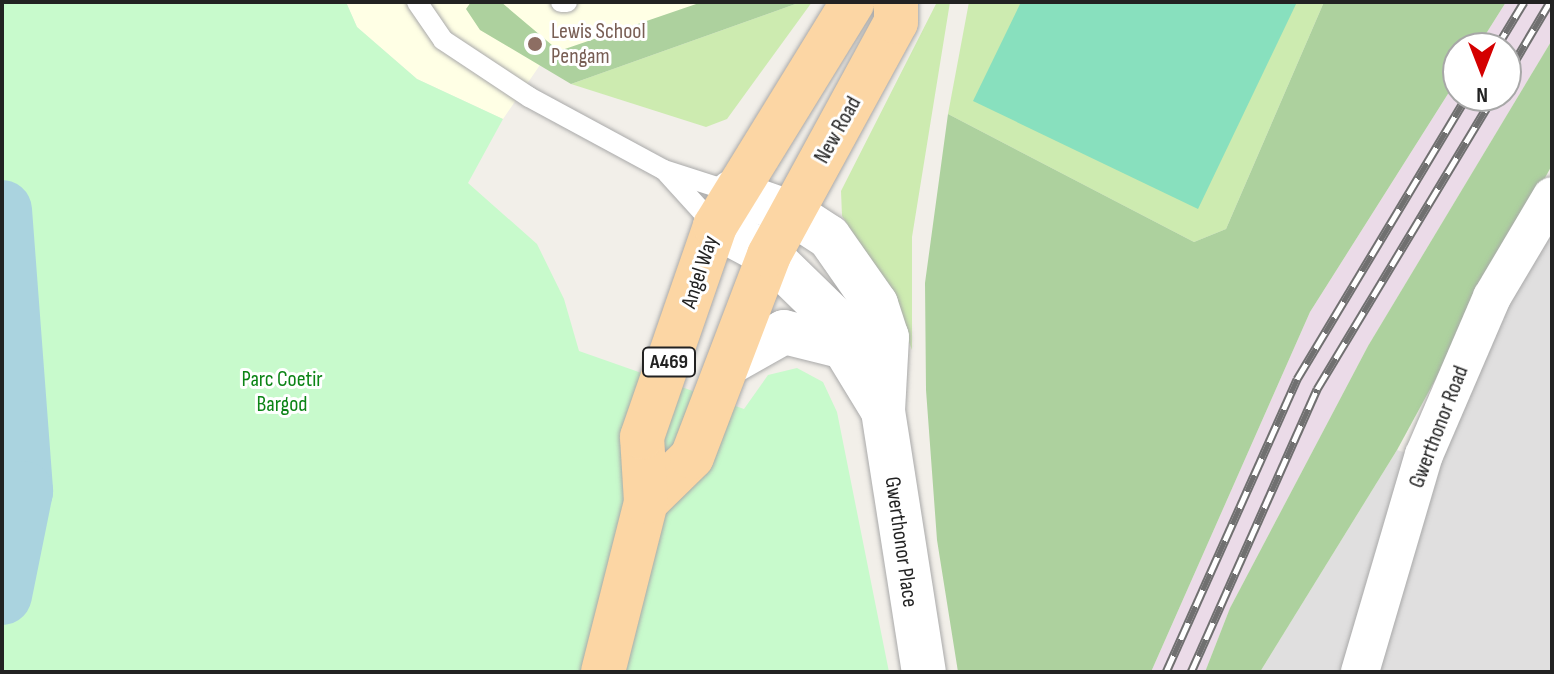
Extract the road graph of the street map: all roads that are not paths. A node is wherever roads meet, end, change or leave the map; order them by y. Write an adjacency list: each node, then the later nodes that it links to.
1 (853, 2): 6 (main road, A469)
2 (896, 2): 7 (main road, New Road / A469)
3 (425, 5): 4 (lane)
4 (664, 170): 6 (lane); 6 (lane)
5 (1552, 196): 15 (street, Gwerthonor Road)
6 (724, 209): 7 (street, Gwerthonor Place); 8 (street, Gwerthonor Place); 12 (main road, Angel Way / A469)
7 (792, 213): 8 (main road, New Road / A469); 11 (street, Gwerthonor Place)
8 (769, 255): 9 (street, Gwerthonor Place); 10 (main road, A469)
9 (844, 347): 10 (street); 11 (street, Gwerthonor Place)
10 (729, 363): 12 (main road, A469)
11 (883, 411): 14 (street, Gwerthonor Place)
12 (646, 502): 13 (main road, Angel Way / A469)
13 (603, 672)
14 (924, 672)
15 (1360, 672)

